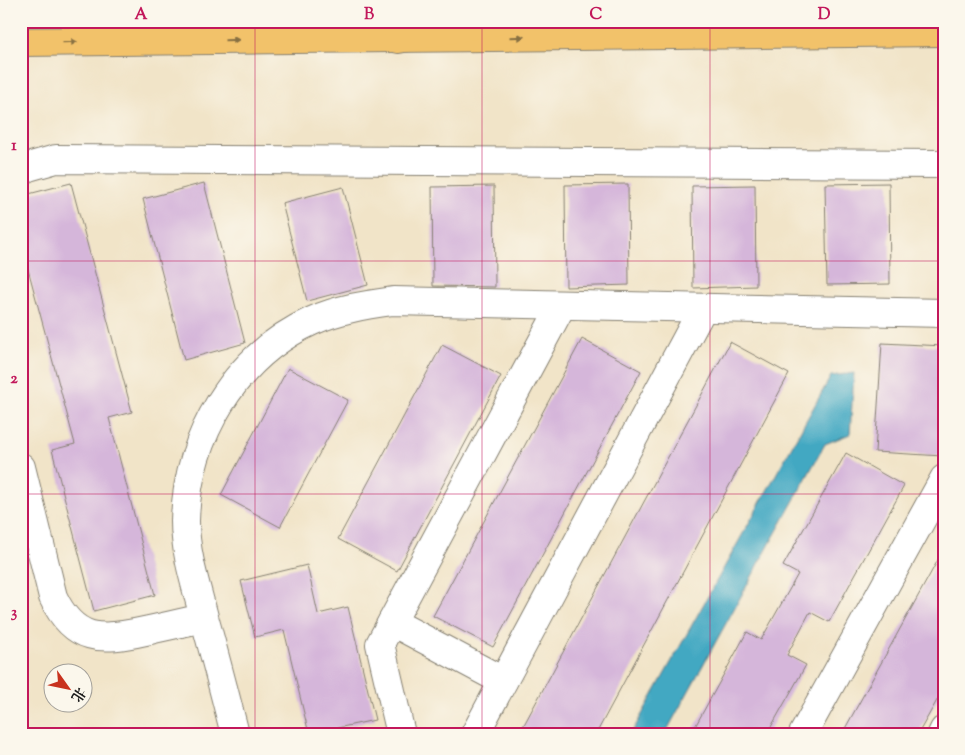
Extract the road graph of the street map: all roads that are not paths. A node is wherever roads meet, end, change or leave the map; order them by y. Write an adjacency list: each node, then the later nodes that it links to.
1 (497, 21): 3 (main road)
2 (944, 32): 3 (main road, one-way to 2)
3 (398, 39): 4 (main road, one-way to 3)
4 (21, 42)
5 (944, 164): 6 (lane)
6 (21, 171)
7 (562, 305): 8 (lane); 12 (lane); 13 (lane)
8 (703, 308): 9 (lane); 14 (lane)
9 (944, 313)
10 (21, 467): 12 (lane)
11 (944, 478): 19 (lane)
12 (204, 618): 16 (lane)
13 (392, 622): 14 (lane); 17 (lane)
14 (503, 681): 18 (lane)
15 (944, 730): 20 (lane)
16 (235, 734)
17 (401, 734)
18 (475, 734)
19 (803, 734)
20 (942, 734)

